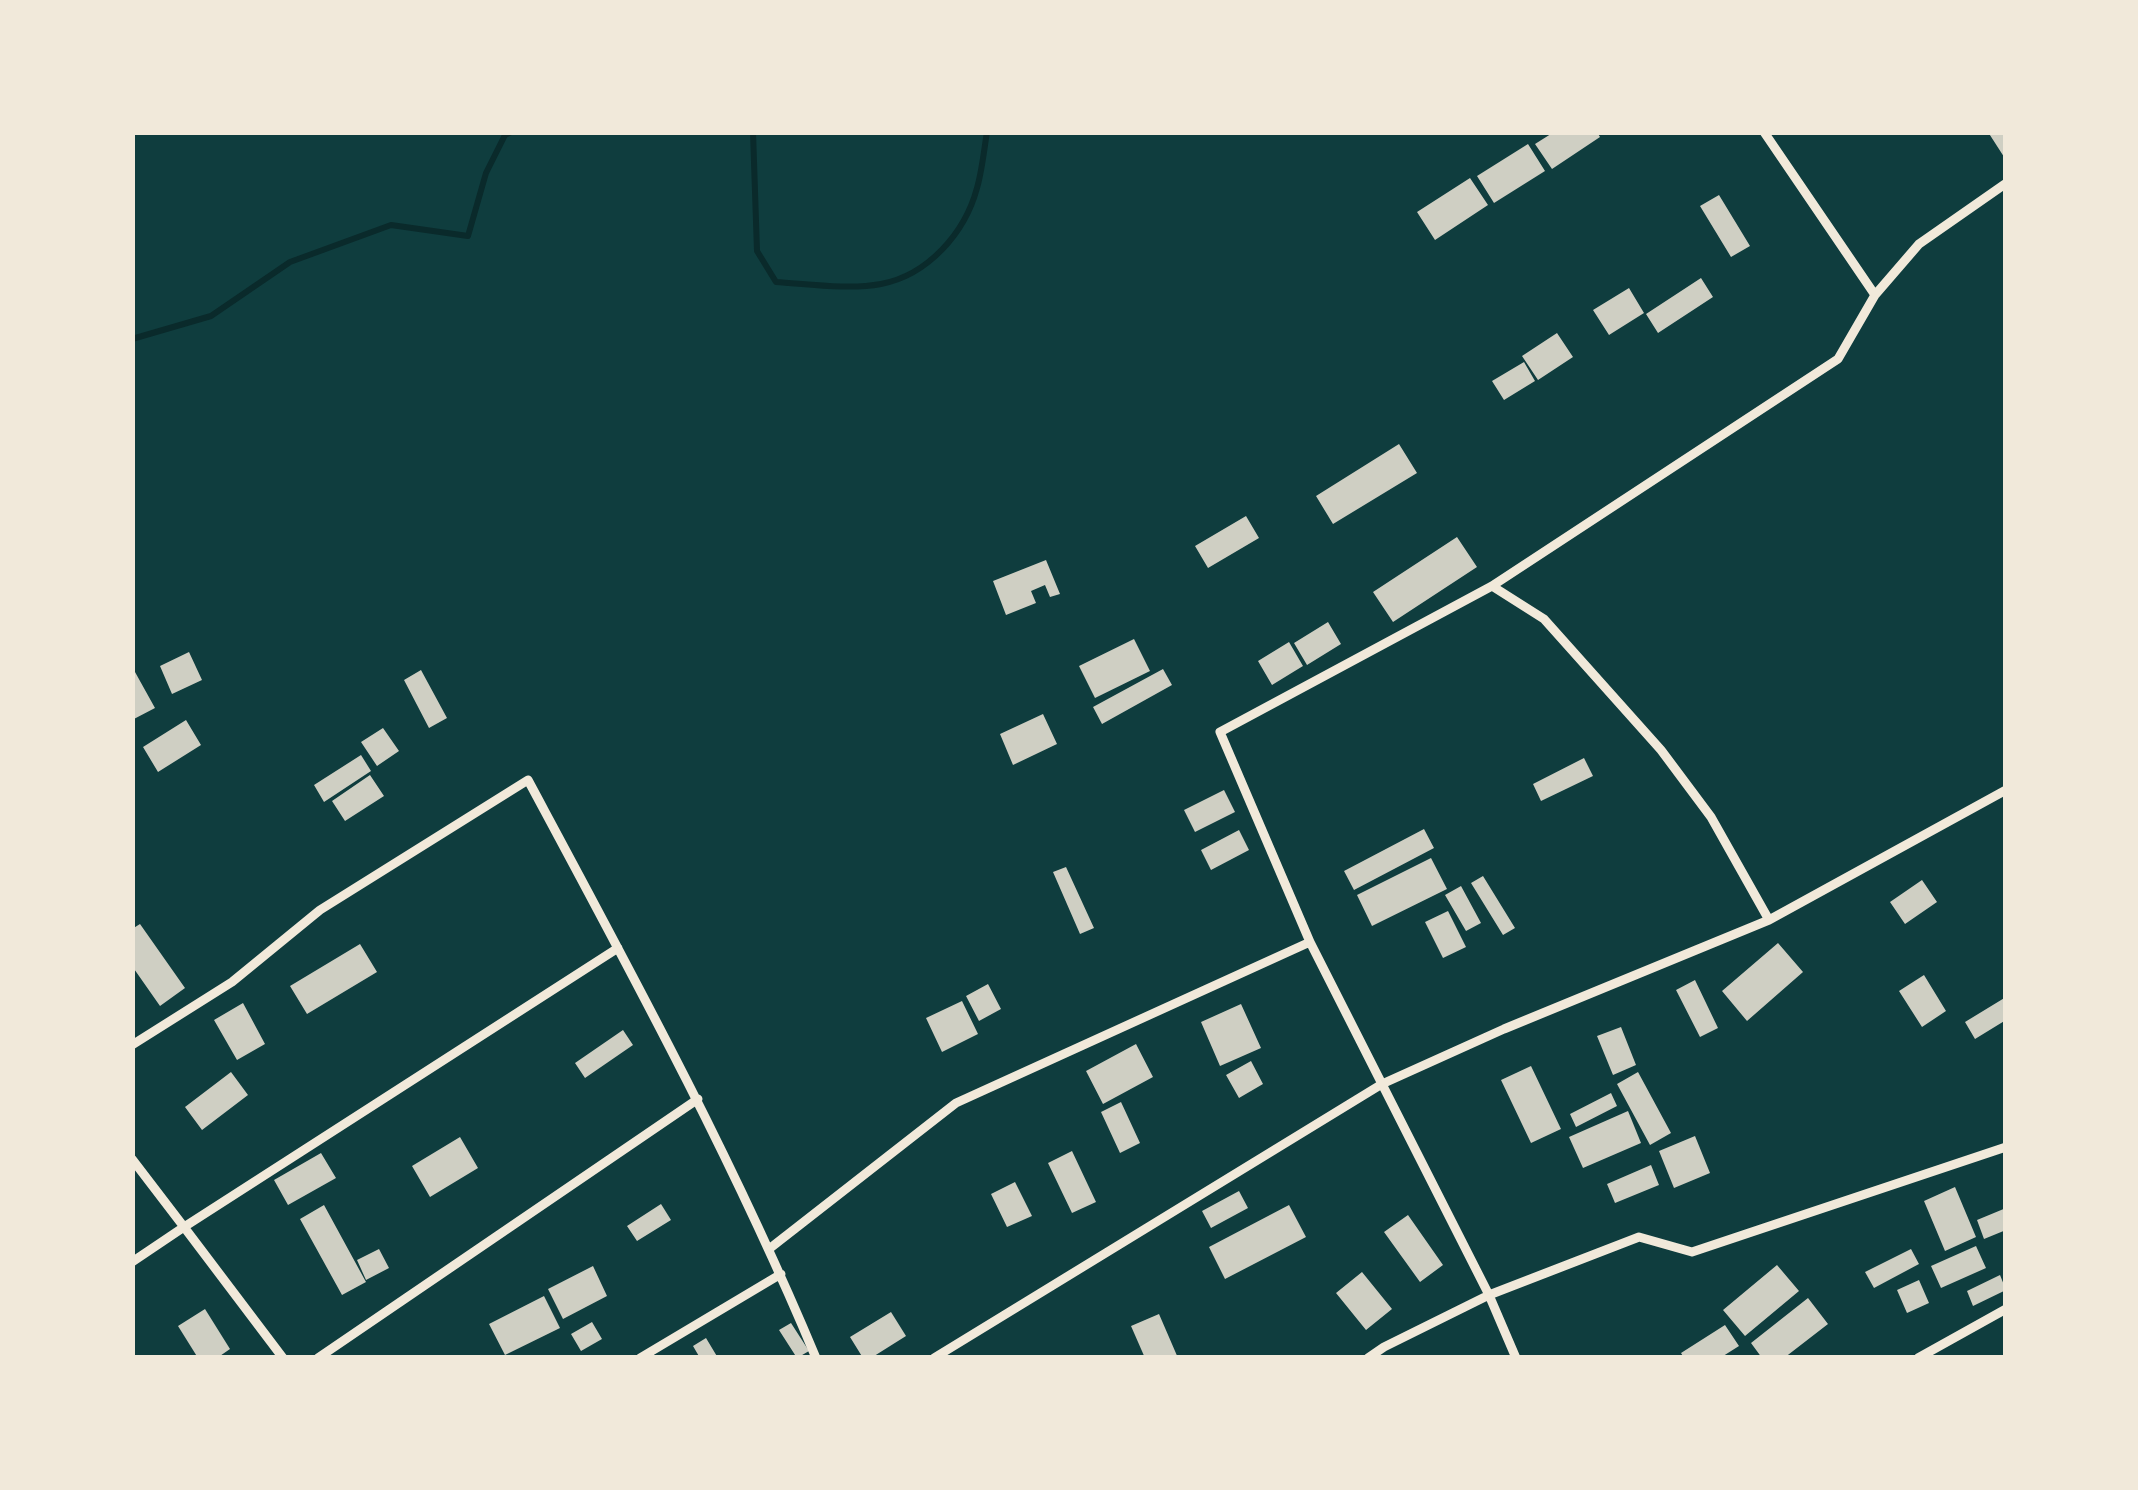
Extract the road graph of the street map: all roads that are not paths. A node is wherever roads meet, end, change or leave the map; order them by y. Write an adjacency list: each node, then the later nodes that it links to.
1 (1764, 132): 3 (street)
2 (2006, 184): 3 (street)
3 (1875, 295): 4 (street)
4 (1492, 586): 6 (street); 7 (street)
5 (2006, 790): 6 (street)
6 (1769, 920): 10 (street)
7 (1310, 942): 10 (street); 15 (street)
8 (618, 948): 9 (street); 11 (street); 14 (street)
9 (132, 1045)
10 (1382, 1084): 18 (street); 24 (street)
11 (698, 1099): 15 (street); 21 (street)
12 (2006, 1147): 18 (street)
13 (132, 1159): 14 (street)
14 (184, 1227): 16 (street); 20 (street)
15 (769, 1249): 17 (street)
16 (132, 1262)
17 (781, 1274): 22 (street); 23 (street)
18 (1490, 1295): 25 (street); 26 (street)
19 (2006, 1310): 27 (street)
20 (283, 1358)
21 (318, 1358)
22 (640, 1358)
23 (816, 1358)
24 (934, 1358)
25 (1368, 1358)
26 (1516, 1358)
27 (1918, 1358)

